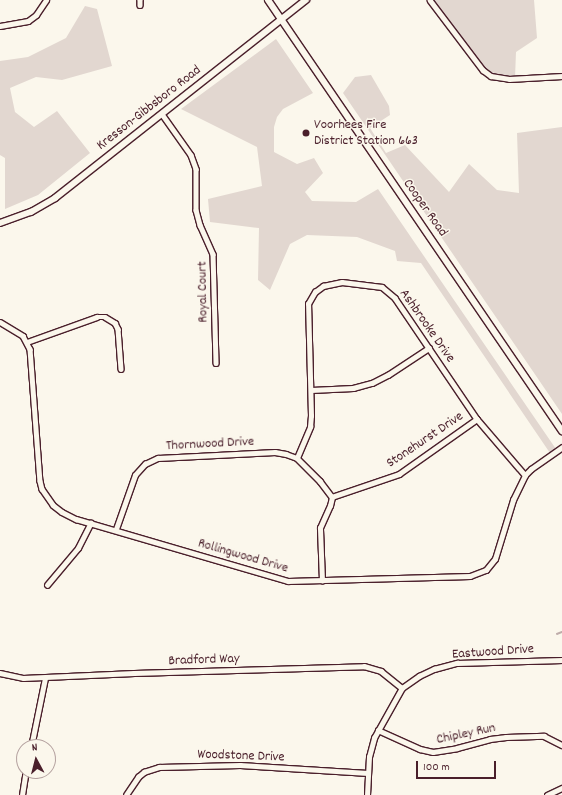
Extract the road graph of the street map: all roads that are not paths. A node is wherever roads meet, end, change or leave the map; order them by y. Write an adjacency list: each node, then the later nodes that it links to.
1 (46, 0): 6 (street)
2 (268, 0): 5 (street, Cooper Road)
3 (306, 0): 5 (street, Kresson-Gibbsboro Road)
4 (430, 0): 7 (street)
5 (281, 20): 8 (street, Kresson-Gibbsboro Road); 17 (street, Cooper Road)
6 (0, 26)
7 (562, 76)
8 (162, 114): 9 (street, Kresson-Gibbsboro Road); 13 (street, Royal Court)
9 (0, 223)
10 (0, 322): 11 (street)
11 (27, 342): 14 (street); 22 (street, Rollingwood Drive)
12 (429, 348): 15 (street); 15 (street, Ashbrooke Drive); 16 (street, Ashbrooke Drive)
13 (216, 363)
14 (121, 369)
15 (311, 390): 19 (street, Ashbrooke Drive)
16 (477, 419): 20 (street, Ashbrooke Drive); 21 (street, Stonehurst Drive)
17 (562, 431)
18 (562, 447): 20 (street, Rollingwood Drive)
19 (297, 458): 21 (street, Thornwood Drive); 23 (street, Thornwood Drive)
20 (525, 475): 24 (street, Rollingwood Drive)
21 (332, 497): 24 (street)
22 (91, 523): 23 (street, Rollingwood Drive); 25 (street)
23 (116, 530): 24 (street, Rollingwood Drive)
24 (322, 581)
25 (47, 585)
26 (562, 660): 29 (street, Eastwood Drive)
27 (0, 673): 28 (street, Bradford Way)
28 (45, 678): 29 (street, Bradford Way); 31 (street)
29 (402, 688): 30 (street, Eastwood Drive)
30 (378, 730): 32 (street, Chipley Run); 33 (street, Eastwood Drive)
31 (33, 739)
32 (562, 745)
33 (368, 773): 37 (street, Woodstone Drive); 38 (street, Eastwood Drive)
34 (25, 779): 36 (street)
35 (562, 788): 39 (street)
36 (22, 795)
37 (126, 795)
38 (367, 795)
39 (547, 795)

